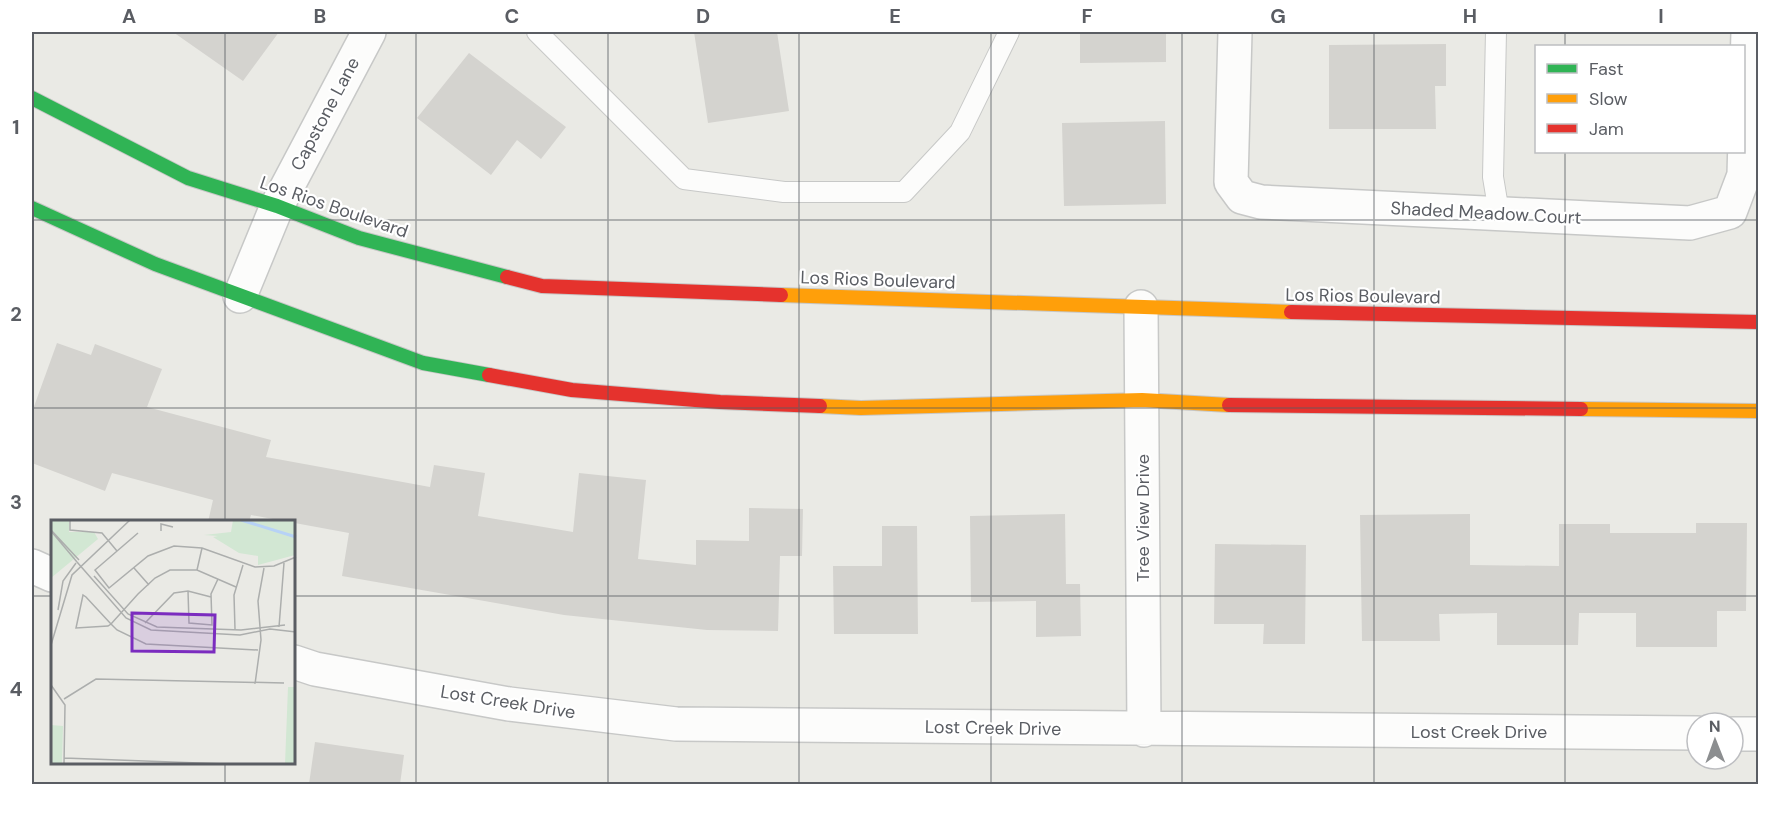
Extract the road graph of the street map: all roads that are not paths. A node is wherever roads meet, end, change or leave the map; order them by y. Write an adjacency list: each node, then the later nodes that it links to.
1 (369, 32): 10 (street, Capstone Lane)
2 (537, 32): 3 (lane)
3 (1009, 32)
4 (1235, 32): 12 (street, Shaded Meadow Court)
5 (1496, 32): 12 (lane)
6 (1748, 32): 8 (street, Shaded Meadow Court)
7 (32, 98): 10 (main road, Los Rios Boulevard)
8 (1745, 139)
9 (1745, 153): 12 (street, Shaded Meadow Court)
10 (277, 206): 13 (street, Capstone Lane); 14 (main road, Los Rios Boulevard)
11 (32, 208): 13 (main road)
12 (1499, 213)
13 (240, 296): 16 (main road)
14 (1141, 307): 15 (main road, Los Rios Boulevard); 16 (street, Tree View Drive)
15 (1758, 321)
16 (1142, 400): 17 (main road); 21 (street, Tree View Drive)
17 (1758, 411)
18 (32, 566): 19 (street)
19 (51, 575)
20 (296, 663): 21 (street, Lost Creek Drive)
21 (1144, 730): 22 (street, Lost Creek Drive)
22 (1685, 733)

